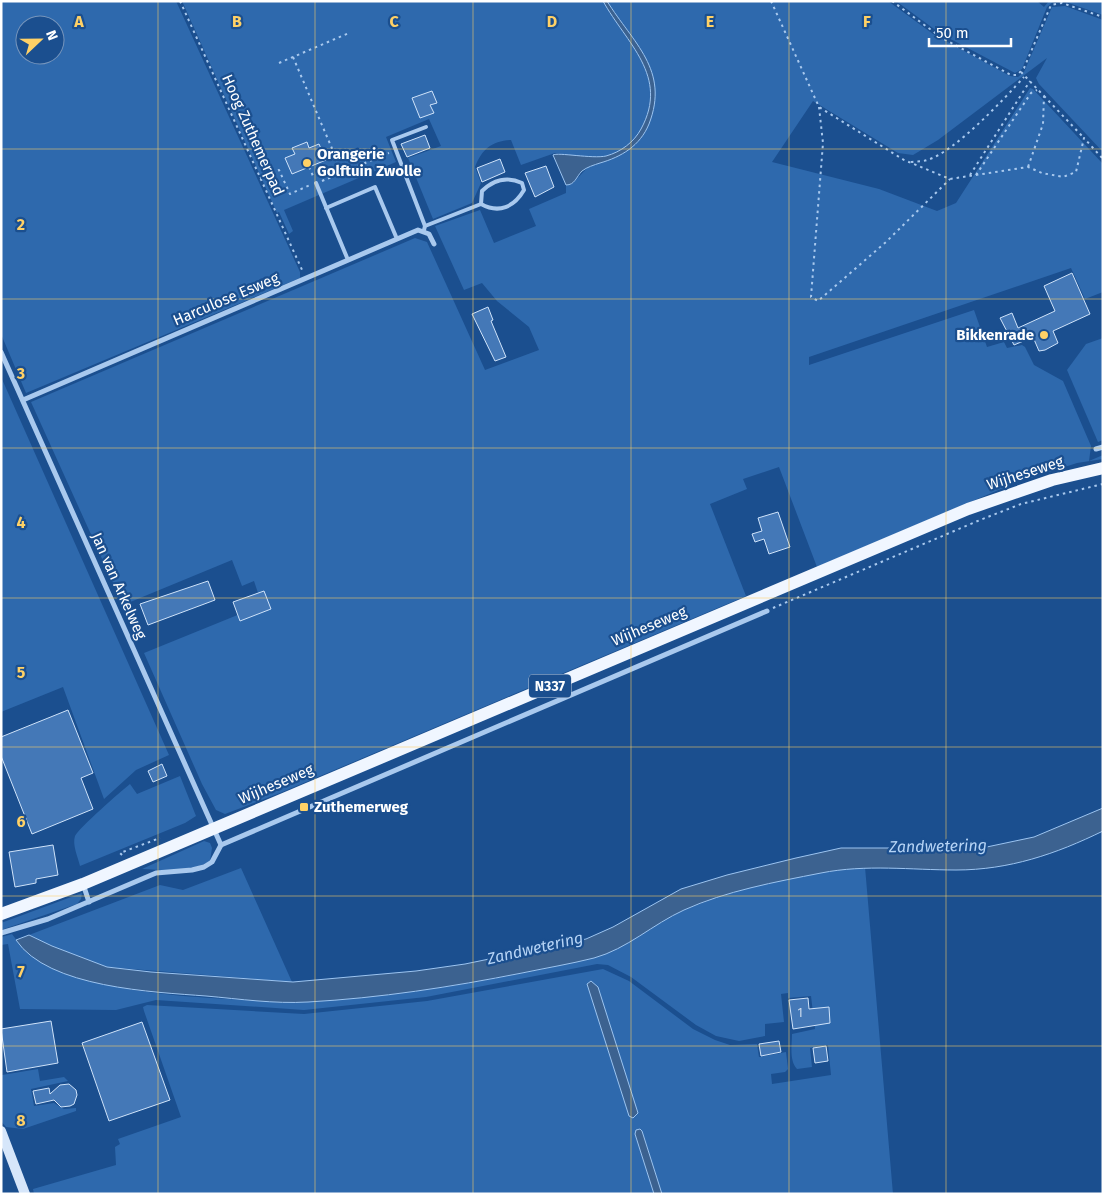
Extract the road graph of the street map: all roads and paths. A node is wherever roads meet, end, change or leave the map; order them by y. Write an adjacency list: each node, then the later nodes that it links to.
1 (180, 1): 24 (path, Hoog Zuthemerpad)
2 (771, 1): 13 (path)
3 (892, 1): 8 (path)
4 (1103, 17): 8 (path)
5 (349, 33): 6 (path)
6 (294, 57): 7 (path); 21 (path)
7 (279, 63)
8 (1021, 72): 9 (path)
9 (1024, 77): 10 (path); 18 (path)
10 (1030, 82): 11 (path); 22 (path)
11 (1037, 90): 12 (path); 23 (path)
12 (1044, 96): 15 (path); 20 (path)
13 (819, 107): 18 (path); 25 (path)
14 (426, 127): 16 (lane)
15 (1084, 138): 17 (path); 20 (path)
16 (396, 150): 21 (path); 29 (lane)
17 (1103, 159)
18 (909, 162): 25 (path)
19 (309, 167): 26 (path)
20 (1028, 167): 23 (path)
21 (342, 172): 26 (path)
22 (970, 175): 23 (path); 25 (path)
23 (976, 175)
24 (260, 178): 26 (path); 33 (path, Hoog Zuthemerpad)
25 (950, 180)
26 (316, 183): 28 (lane)
27 (481, 204): 27 (lane); 29 (lane)
28 (326, 208): 30 (lane); 32 (lane)
29 (425, 228): 30 (street, Harculose Esweg); 31 (street)
30 (397, 239): 32 (street, Harculose Esweg)
31 (434, 244)
32 (348, 260): 33 (street, Harculose Esweg)
33 (305, 278): 35 (street, Harculose Esweg)
34 (1, 352): 35 (street, Jan van Arkelweg)
35 (23, 400): 41 (street, Jan van Arkelweg)
36 (1103, 447): 37 (street)
37 (1096, 449)
38 (1103, 468): 41 (main road, Wijheseweg / N337)
39 (1103, 484): 40 (path, Wijheseweg)
40 (767, 611): 42 (street)
41 (214, 829): 42 (street); 43 (main road, Wijheseweg / N337)
42 (221, 846): 44 (street)
43 (83, 884): 44 (street); 45 (main road, Wijheseweg / N337)
44 (89, 902): 46 (street)
45 (1, 914)
46 (1, 933)
47 (1, 1131): 48 (street)
48 (25, 1194)

